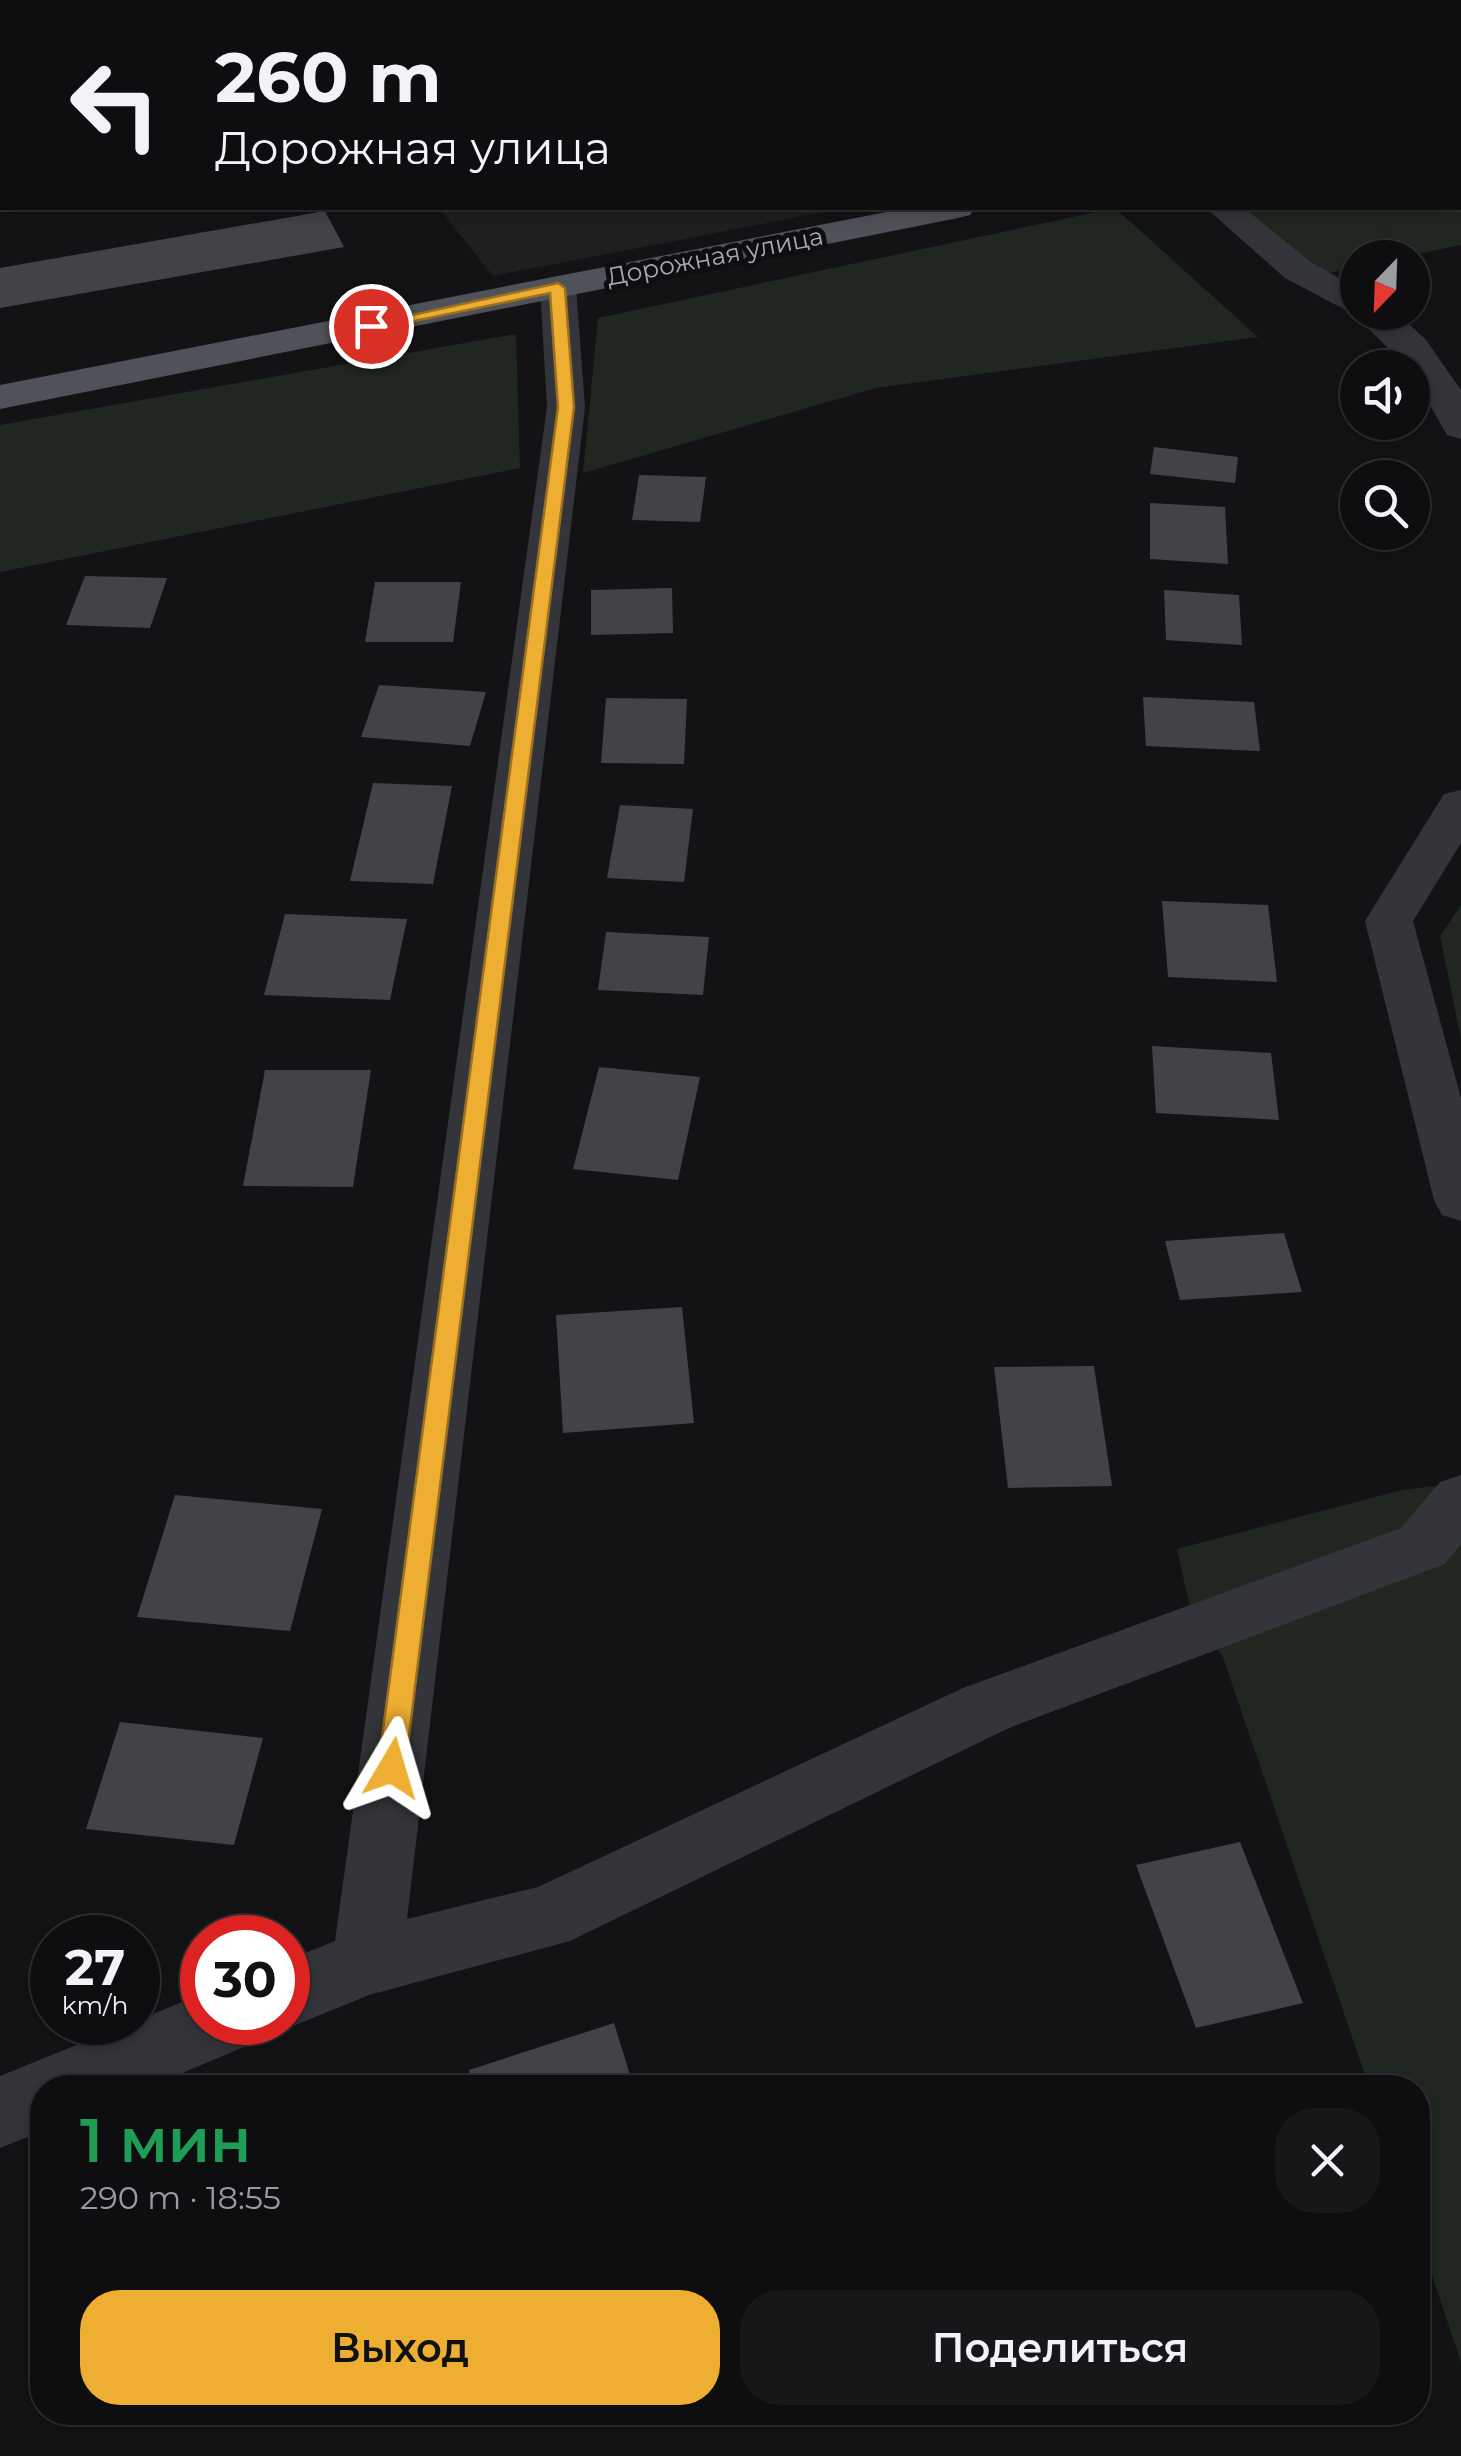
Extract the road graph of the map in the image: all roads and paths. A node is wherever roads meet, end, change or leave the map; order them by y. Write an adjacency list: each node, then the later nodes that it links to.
1 (948, 210): 3 (main road, Дорожная улица)
2 (1226, 210): 4 (street)
3 (558, 288): 6 (main road, Дорожная улица); 11 (street)
4 (1340, 294)
5 (1392, 330): 7 (street)
6 (0, 397)
7 (1461, 427)
8 (1461, 805): 9 (street)
9 (1461, 1200)
10 (1461, 1500): 11 (street)
11 (366, 1962): 12 (street)
12 (310, 1985)
13 (180, 2038): 14 (street)
14 (91, 2075)
15 (30, 2100): 16 (street)
16 (0, 2112)

